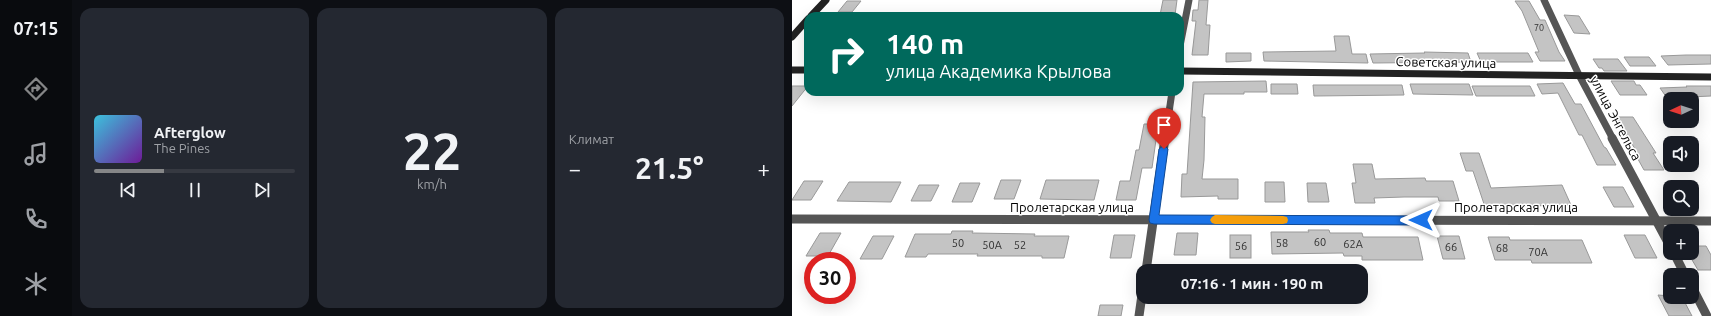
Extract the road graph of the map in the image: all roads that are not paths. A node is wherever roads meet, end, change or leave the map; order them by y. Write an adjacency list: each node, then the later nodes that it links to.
1 (826, 0): 4 (street)
2 (1189, 0): 6 (street)
3 (1544, 0): 11 (street, улица Энгельса)
4 (815, 12)
5 (804, 24): 7 (street)
6 (1184, 26)
7 (792, 37)
8 (792, 70): 9 (street)
9 (804, 70)
10 (1184, 71): 11 (street, Советская улица)
11 (1579, 75): 12 (street, Советская улица); 16 (street, улица Энгельса)
12 (1711, 77)
13 (1171, 96): 15 (street)
14 (792, 219): 15 (street, Пролетарская улица)
15 (1154, 220): 16 (street, Пролетарская улица); 19 (street)
16 (1657, 221): 17 (street, Пролетарская улица); 18 (street, улица Энгельса)
17 (1711, 221)
18 (1663, 233)
19 (1147, 264)
20 (1699, 301): 23 (street)
21 (1141, 304): 22 (street)
22 (1139, 316)
23 (1707, 316)

